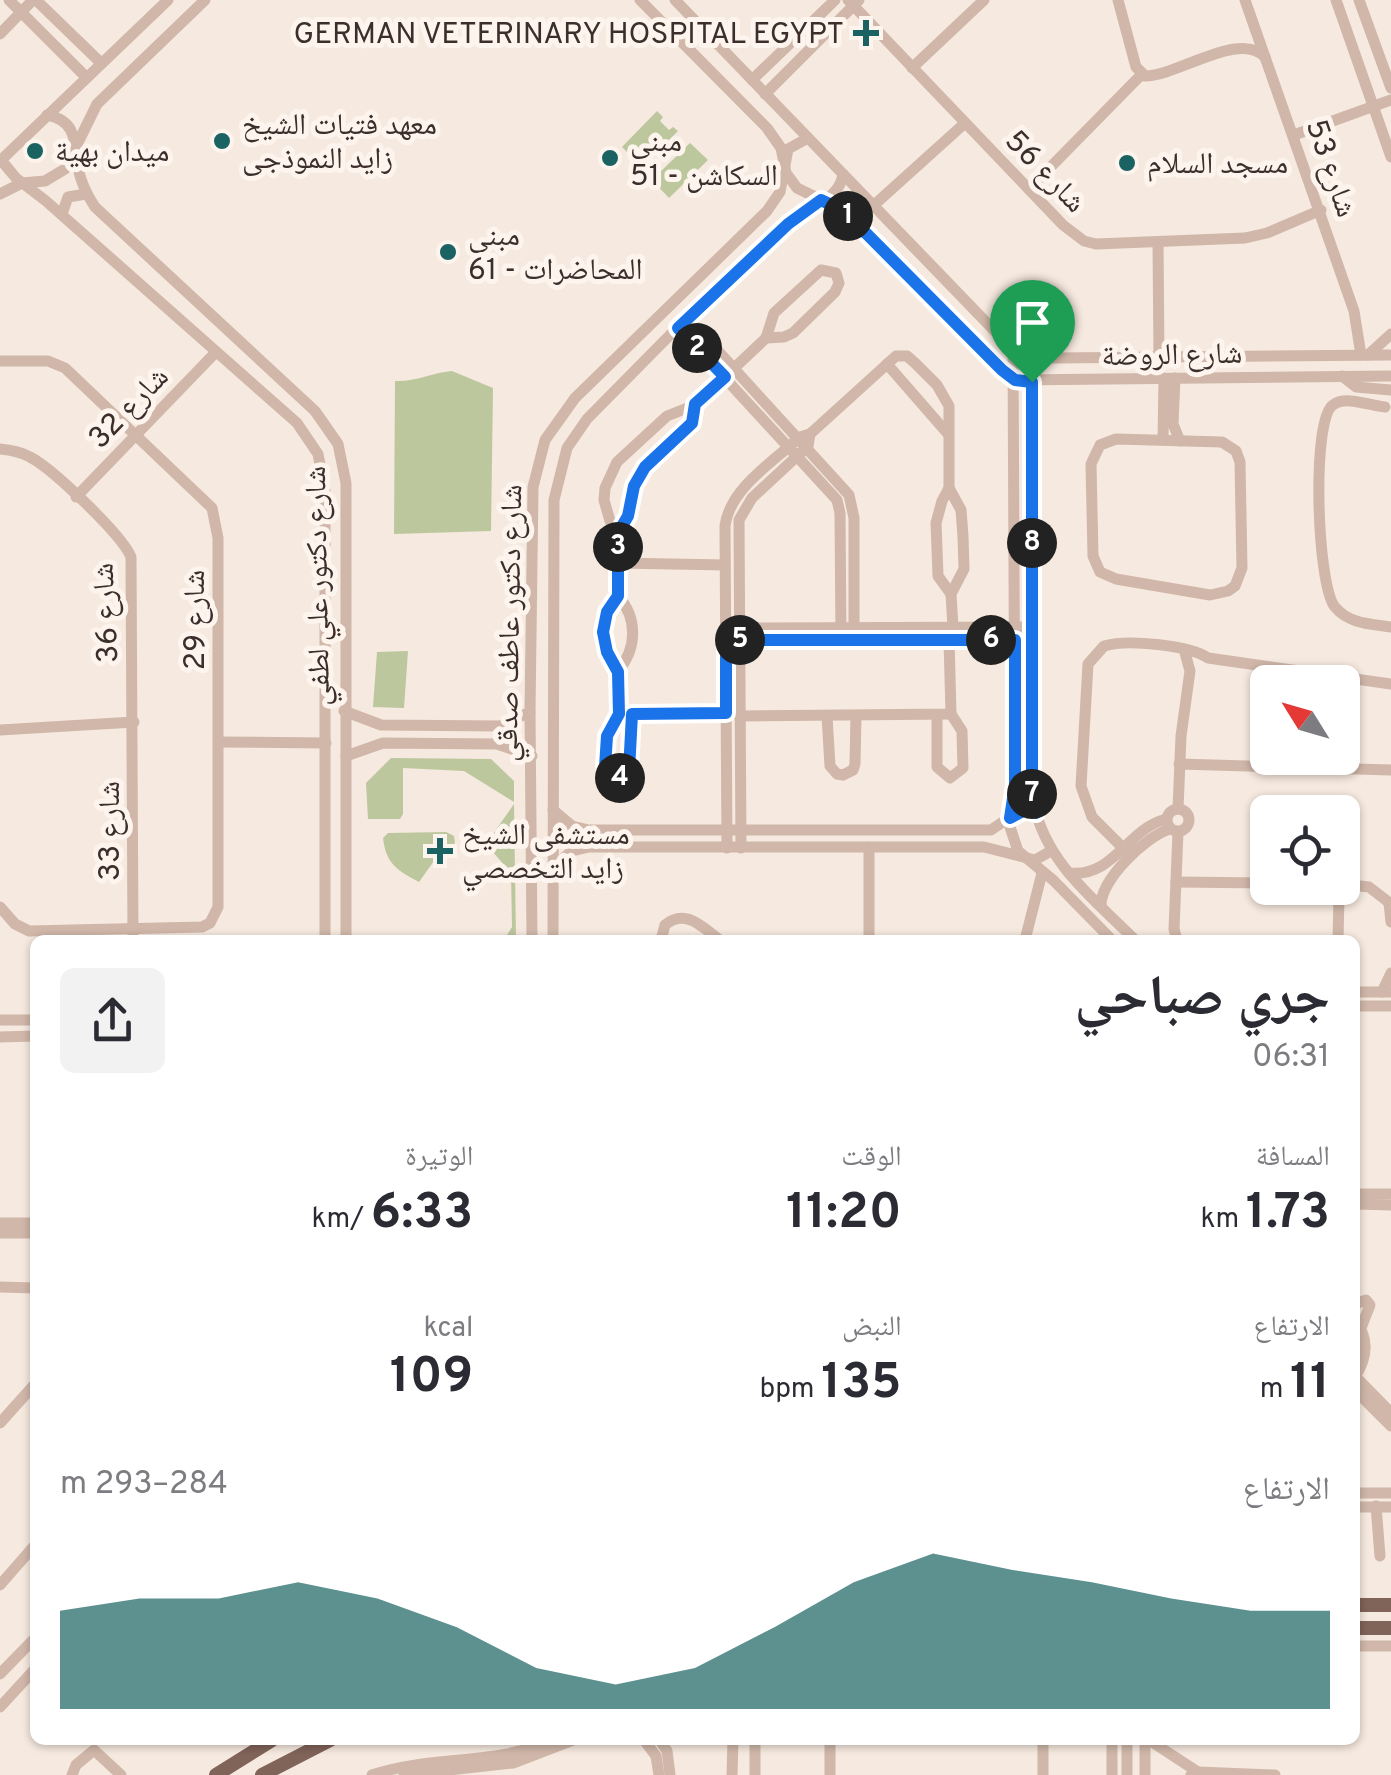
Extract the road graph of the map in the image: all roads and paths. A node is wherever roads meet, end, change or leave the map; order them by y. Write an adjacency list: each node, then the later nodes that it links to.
1 (9, 0): 14 (street)
2 (35, 0): 14 (street); 23 (street)
3 (205, 0): 15 (street)
4 (640, 0): 16 (street)
5 (835, 0): 27 (street)
6 (984, 0): 24 (street)
7 (1118, 0): 22 (street)
8 (1245, 0): 19 (street, شارع 53)
9 (1336, 0): 31 (street)
10 (1359, 0): 28 (street)
11 (166, 2): 15 (street); 23 (street)
12 (677, 2): 16 (street); 17 (street, شارع الروضة)
13 (854, 2): 24 (street, شارع 56); 29 (street)
14 (21, 12): 18 (street); 26 (street)
15 (187, 18): 36 (street)
16 (666, 26): 20 (street)
17 (702, 28): 20 (street); 27 (street, شارع الروضة)
18 (0, 34)
19 (1257, 34): 21 (street, شارع 53); 22 (street)
20 (694, 52): 39 (street)
21 (1266, 57): 25 (street); 34 (street, شارع 53)
22 (1135, 58): 25 (street)
23 (100, 62): 26 (street)
24 (912, 68): 33 (street, شارع 56)
25 (1142, 74): 42 (street)
26 (85, 76): 32 (street)
27 (752, 80): 29 (street, شارع الروضة)
28 (1391, 88)
29 (766, 94): 35 (street, شارع الروضة)
30 (1391, 100): 31 (street)
31 (1374, 106): 34 (street); 37 (street)
32 (48, 115): 36 (street, شارع دكتور علي لطفي); 38 (street)
33 (965, 123): 42 (street, شارع 56); 46 (street)
34 (1294, 136): 47 (street, شارع 53)
35 (808, 138): 39 (street); 40 (street, شارع الروضة)
36 (76, 150): 41 (street); 44 (street, شارع دكتور علي لطفي)
37 (1391, 157)
38 (1, 160): 41 (street, شارع دكتور علي لطفي)
39 (784, 164): 45 (street); 48 (street, شارع دكتور عاطف صدقي)
40 (844, 174): 45 (street); 46 (street, شارع الروضة)
41 (22, 183): 43 (street); 49 (street, شارع دكتور علي لطفي)
42 (1028, 189): 51 (street, شارع 56)
43 (0, 194)
44 (86, 194): 49 (street); 82 (street, شارع دكتور علي لطفي)
45 (821, 200): 50 (street, شارع دكتور عاطف صدقي); 67 (street)
46 (873, 206): 55 (street, شارع الروضة)
47 (1320, 210): 51 (street, شارع 56); 57 (street, شارع 53)
48 (766, 211): 50 (street); 87 (street, شارع دكتور عاطف صدقي)
49 (62, 214): 56 (street, شارع دكتور علي لطفي)
50 (788, 224): 52 (street, شارع دكتور عاطف صدقي)
51 (1158, 242): 59 (street)
52 (683, 323): 63 (street); 84 (street, شارع دكتور عاطف صدقي)
53 (1391, 334): 57 (street)
54 (766, 338): 54 (street); 63 (street)
55 (1013, 350): 60 (street, شارع الروضة); 67 (street)
56 (216, 352): 71 (street, شارع 32); 83 (street, شارع دكتور علي لطفي)
57 (1364, 355): 58 (street, شارع الروضة); 59 (street, شارع الروضة)
58 (1391, 355)
59 (1159, 357): 60 (street, شارع الروضة)
60 (1033, 358): 68 (street)
61 (0, 360): 71 (street, شارع 29)
62 (887, 364): 72 (street); 72 (street); 75 (street)
63 (730, 372): 70 (street); 75 (street)
64 (1342, 376): 65 (street, شارع الروضة); 66 (street, شارع الروضة); 69 (street)
65 (1391, 376)
66 (1169, 378): 68 (street, شارع الروضة); 73 (street); 74 (street)
67 (1015, 380): 68 (street, شارع الروضة); 95 (street)
68 (1032, 382): 96 (street)
69 (1388, 400): 91 (street)
70 (695, 404): 79 (street); 79 (street)
71 (137, 434): 78 (street, شارع 32); 114 (street, شارع 29)
72 (948, 434): 77 (street)
73 (1163, 440): 74 (street); 74 (street)
74 (1180, 441)
75 (801, 444): 81 (street); 92 (street); 93 (street)
76 (0, 450): 78 (street, شارع 36)
77 (949, 488): 85 (street); 85 (street)
78 (76, 497): 112 (street, شارع 36)
79 (618, 533): 80 (street)
80 (618, 563): 81 (street); 86 (street)
81 (725, 565): 92 (street)
82 (345, 571): 83 (street); 89 (street, شارع دكتور علي لطفي)
83 (324, 574): 88 (street, شارع دكتور علي لطفي)
84 (555, 582): 87 (street); 90 (street, شارع دكتور عاطف صدقي)
85 (952, 594): 94 (street)
86 (618, 596): 101 (street); 101 (street)
87 (530, 601): 97 (street, شارع دكتور عاطف صدقي)
88 (324, 610): 89 (street); 115 (street, شارع دكتور علي لطفي)
89 (345, 613): 103 (street, شارع دكتور علي لطفي)
90 (554, 618): 97 (street); 120 (street, شارع دكتور عاطف صدقي)
91 (1391, 627)
92 (732, 634): 93 (street); 105 (street); 108 (street)
93 (847, 634): 94 (street)
94 (951, 634): 95 (street); 107 (street)
95 (1015, 634): 96 (street); 123 (street)
96 (1032, 634): 122 (street)
97 (531, 635): 104 (street, شارع دكتور عاطف صدقي)
98 (1184, 648): 99 (street); 100 (street); 132 (street)
99 (1208, 658): 100 (street); 102 (street)
100 (1190, 671): 118 (street)
101 (618, 672): 106 (street)
102 (1391, 684)
103 (344, 711): 104 (street); 116 (street, شارع دكتور علي لطفي)
104 (530, 712): 117 (street, شارع دكتور عاطف صدقي)
105 (726, 713): 106 (street); 126 (street)
106 (626, 714): 106 (street)
107 (951, 714): 111 (street); 111 (street)
108 (740, 716): 109 (street); 126 (street)
109 (828, 716): 110 (street); 110 (street)
110 (856, 716): 111 (street)
111 (937, 716)
112 (134, 722): 113 (street); 149 (street, شارع 33)
113 (0, 730)
114 (220, 742): 115 (street); 149 (street, شارع 29)
115 (326, 743): 150 (street, شارع دكتور علي لطفي)
116 (346, 756): 117 (street); 151 (street, شارع دكتور علي لطفي)
117 (532, 756): 152 (street, شارع دكتور عاطف صدقي)
118 (1180, 764): 119 (street); 121 (street)
119 (1391, 770)
120 (552, 809): 125 (street); 137 (street, شارع دكتور عاطف صدقي)
121 (1178, 809): 124 (street); 124 (street)
122 (1036, 813): 123 (street); 134 (street)
123 (1010, 818): 127 (street); 135 (street)
124 (1172, 827): 132 (street); 136 (street); 140 (street)
125 (580, 829): 126 (street); 128 (street)
126 (733, 830): 127 (street); 129 (street); 130 (street)
127 (991, 830): 133 (street)
128 (580, 848): 129 (street); 137 (street)
129 (726, 848): 130 (street)
130 (740, 848): 131 (street)
131 (869, 848): 133 (street); 156 (street)
132 (1124, 849): 136 (street)
133 (996, 850): 135 (street)
134 (1051, 850): 135 (street); 139 (street)
135 (1024, 858): 138 (street)
136 (1118, 863): 139 (street); 145 (street)
137 (552, 867): 153 (street, شارع دكتور عاطف صدقي)
138 (1042, 873): 157 (street); 158 (street)
139 (1068, 873): 145 (street)
140 (1176, 882): 141 (street); 160 (street)
141 (1250, 883)
142 (1360, 887): 143 (street)
143 (1390, 904): 147 (street)
144 (1339, 905): 161 (street)
145 (1101, 906): 159 (street)
146 (0, 907): 149 (street)
147 (1391, 921): 148 (street)
148 (1391, 929)
149 (133, 935)
150 (325, 935)
151 (346, 935)
152 (532, 935)
153 (553, 935)
154 (662, 935): 155 (street)
155 (713, 935)
156 (869, 935)
157 (1026, 935)
158 (1107, 935)
159 (1130, 935)
160 (1176, 935)
161 (1338, 935)
162 (1391, 973): 164 (street)
163 (1360, 992): 164 (street)
164 (1386, 992)
165 (1360, 1006): 166 (street)
166 (1391, 1006)
167 (0, 1020): 168 (street)
168 (30, 1020)
169 (0, 1036): 170 (street)
170 (30, 1036)
171 (1360, 1194): 172 (street)
172 (1391, 1194)
173 (1360, 1204): 174 (street)
174 (1391, 1204)
175 (0, 1223): 177 (street)
176 (30, 1224): 177 (street)
177 (18, 1228): 178 (street); 179 (street)
178 (30, 1232)
179 (0, 1233)
180 (0, 1288): 181 (street)
181 (30, 1288)
182 (1360, 1302): 183 (street)
183 (1360, 1322)
184 (1360, 1332): 185 (street)
185 (1360, 1366)
186 (1360, 1382): 189 (street)
187 (30, 1390): 190 (street)
188 (1360, 1395): 191 (street)
189 (1391, 1413)
190 (0, 1423)
191 (1391, 1426)
192 (1360, 1493): 193 (street)
193 (1391, 1493)
194 (1376, 1506): 195 (street); 196 (street); 198 (street)
195 (1360, 1507)
196 (1391, 1507)
197 (30, 1551): 199 (street)
198 (1380, 1556)
199 (0, 1586)
200 (1360, 1605): 201 (main road)
201 (1391, 1605)
202 (1360, 1628): 203 (main road)
203 (1391, 1628)
204 (30, 1643): 207 (street)
205 (1360, 1646): 206 (street)
206 (1391, 1646)
207 (18, 1656): 208 (street); 209 (street)
208 (0, 1660)
209 (0, 1674)
210 (30, 1674): 211 (street)
211 (0, 1706)
212 (264, 1745): 230 (main road)
213 (320, 1745): 231 (main road)
214 (536, 1745): 226 (street)
215 (560, 1745): 226 (street)
216 (656, 1745): 233 (street)
217 (658, 1745): 234 (street)
218 (733, 1745): 235 (street)
219 (755, 1745): 236 (street)
220 (830, 1745): 237 (street)
221 (1043, 1745): 238 (street)
222 (1112, 1745): 239 (street)
223 (1127, 1745): 240 (street)
224 (1147, 1745): 241 (street)
225 (1154, 1745): 227 (street)
226 (405, 1772): 232 (street)
227 (1195, 1774): 242 (street)
228 (72, 1775): 229 (street)
229 (121, 1775)
230 (216, 1775)
231 (262, 1775)
232 (372, 1775)
233 (659, 1775)
234 (670, 1775)
235 (732, 1775)
236 (755, 1775)
237 (830, 1775)
238 (1044, 1775)
239 (1112, 1775)
240 (1127, 1775)
241 (1145, 1775)
242 (1275, 1775)

